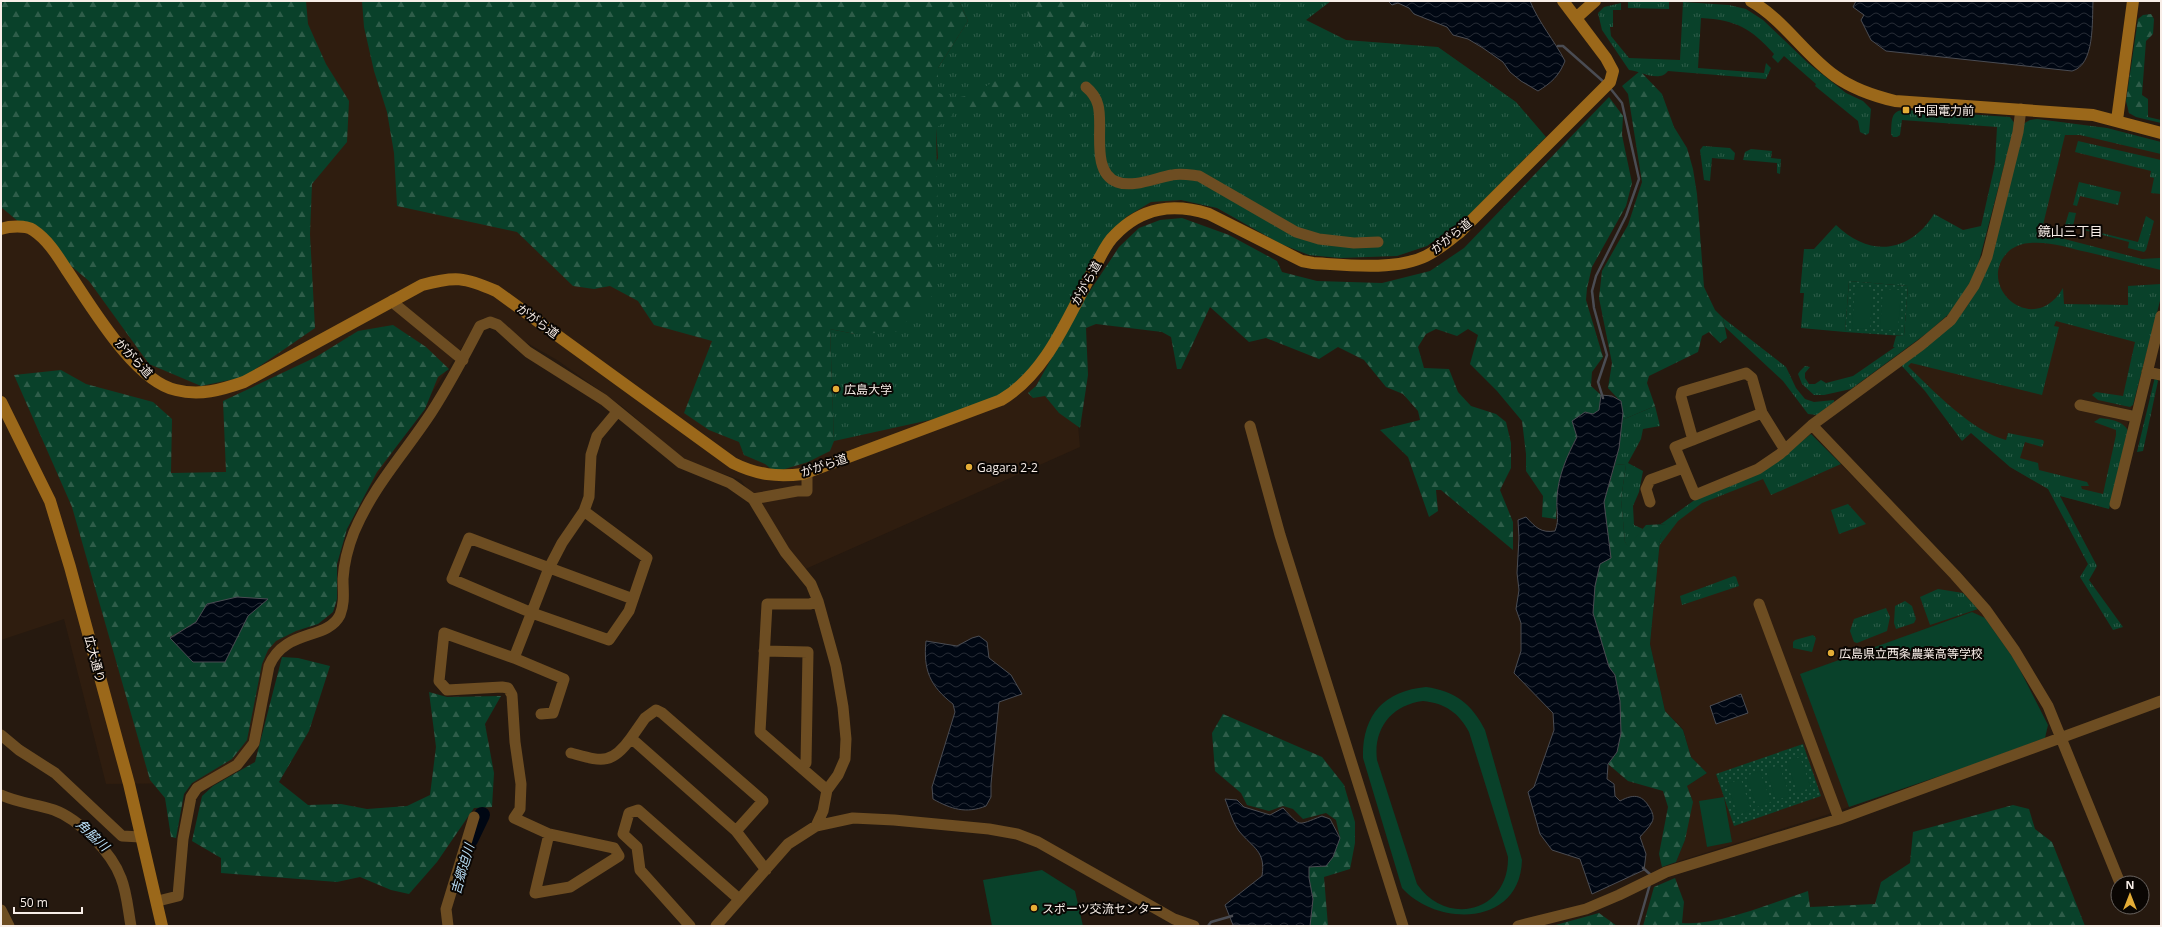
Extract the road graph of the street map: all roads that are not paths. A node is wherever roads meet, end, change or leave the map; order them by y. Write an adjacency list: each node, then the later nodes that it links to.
1 (1563, 1): 5 (street)
2 (1595, 1): 5 (street)
3 (1751, 1): 7 (street)
4 (2133, 1): 8 (street)
5 (1576, 18): 28 (street, ががら道)
6 (1086, 87): 11 (street)
7 (2021, 109): 8 (street); 23 (street)
8 (2117, 120): 9 (street)
9 (2161, 133)
10 (1, 228): 12 (street, ががら道)
11 (1378, 242)
12 (393, 300): 15 (street); 28 (street, ががら道)
13 (2161, 316): 14 (street)
14 (2158, 338): 16 (street)
15 (463, 360): 20 (street); 58 (street)
16 (2147, 372): 17 (street); 22 (street)
17 (2161, 375)
18 (1, 402): 54 (street, 広大通り)
19 (2080, 405): 22 (street)
20 (617, 412): 29 (street); 32 (street)
21 (1762, 413): 25 (street); 25 (street); 26 (street)
22 (2136, 417): 31 (street)
23 (1812, 425): 26 (street); 44 (street)
24 (1250, 426): 67 (street)
25 (1693, 440): 27 (street)
26 (1785, 450): 27 (street)
27 (1683, 468): 30 (street)
28 (807, 473): 29 (street)
29 (753, 499): 35 (street)
30 (1650, 502)
31 (2115, 504)
32 (584, 511): 33 (street); 34 (street)
33 (549, 568): 34 (street); 37 (street); 37 (street)
34 (633, 599): 37 (street)
35 (818, 601): 38 (street); 47 (street)
36 (1760, 604): 50 (street)
37 (532, 613): 39 (street)
38 (764, 651): 46 (street); 46 (street)
39 (514, 658): 41 (street); 53 (street)
40 (2161, 701): 44 (street)
41 (541, 714)
42 (1, 735): 54 (street)
43 (631, 738): 45 (street); 52 (street); 52 (street)
44 (2062, 738): 50 (street); 56 (street)
45 (571, 753)
46 (802, 768): 47 (street)
47 (827, 790): 51 (street)
48 (1, 795): 61 (street)
49 (474, 817): 63 (street)
50 (1839, 820): 68 (street)
51 (816, 826): 55 (street); 66 (street)
52 (736, 830): 55 (street)
53 (549, 834): 53 (street)
54 (141, 837): 58 (street, 広大通り)
55 (766, 870): 57 (street)
56 (2117, 875)
57 (738, 899): 64 (street); 65 (street)
58 (158, 901): 62 (street, 広大通り)
59 (1, 910): 60 (street)
60 (9, 926)
61 (131, 926)
62 (162, 926)
63 (448, 926)
64 (690, 926)
65 (716, 926)
66 (1194, 926)
67 (1402, 926)
68 (1518, 926)

